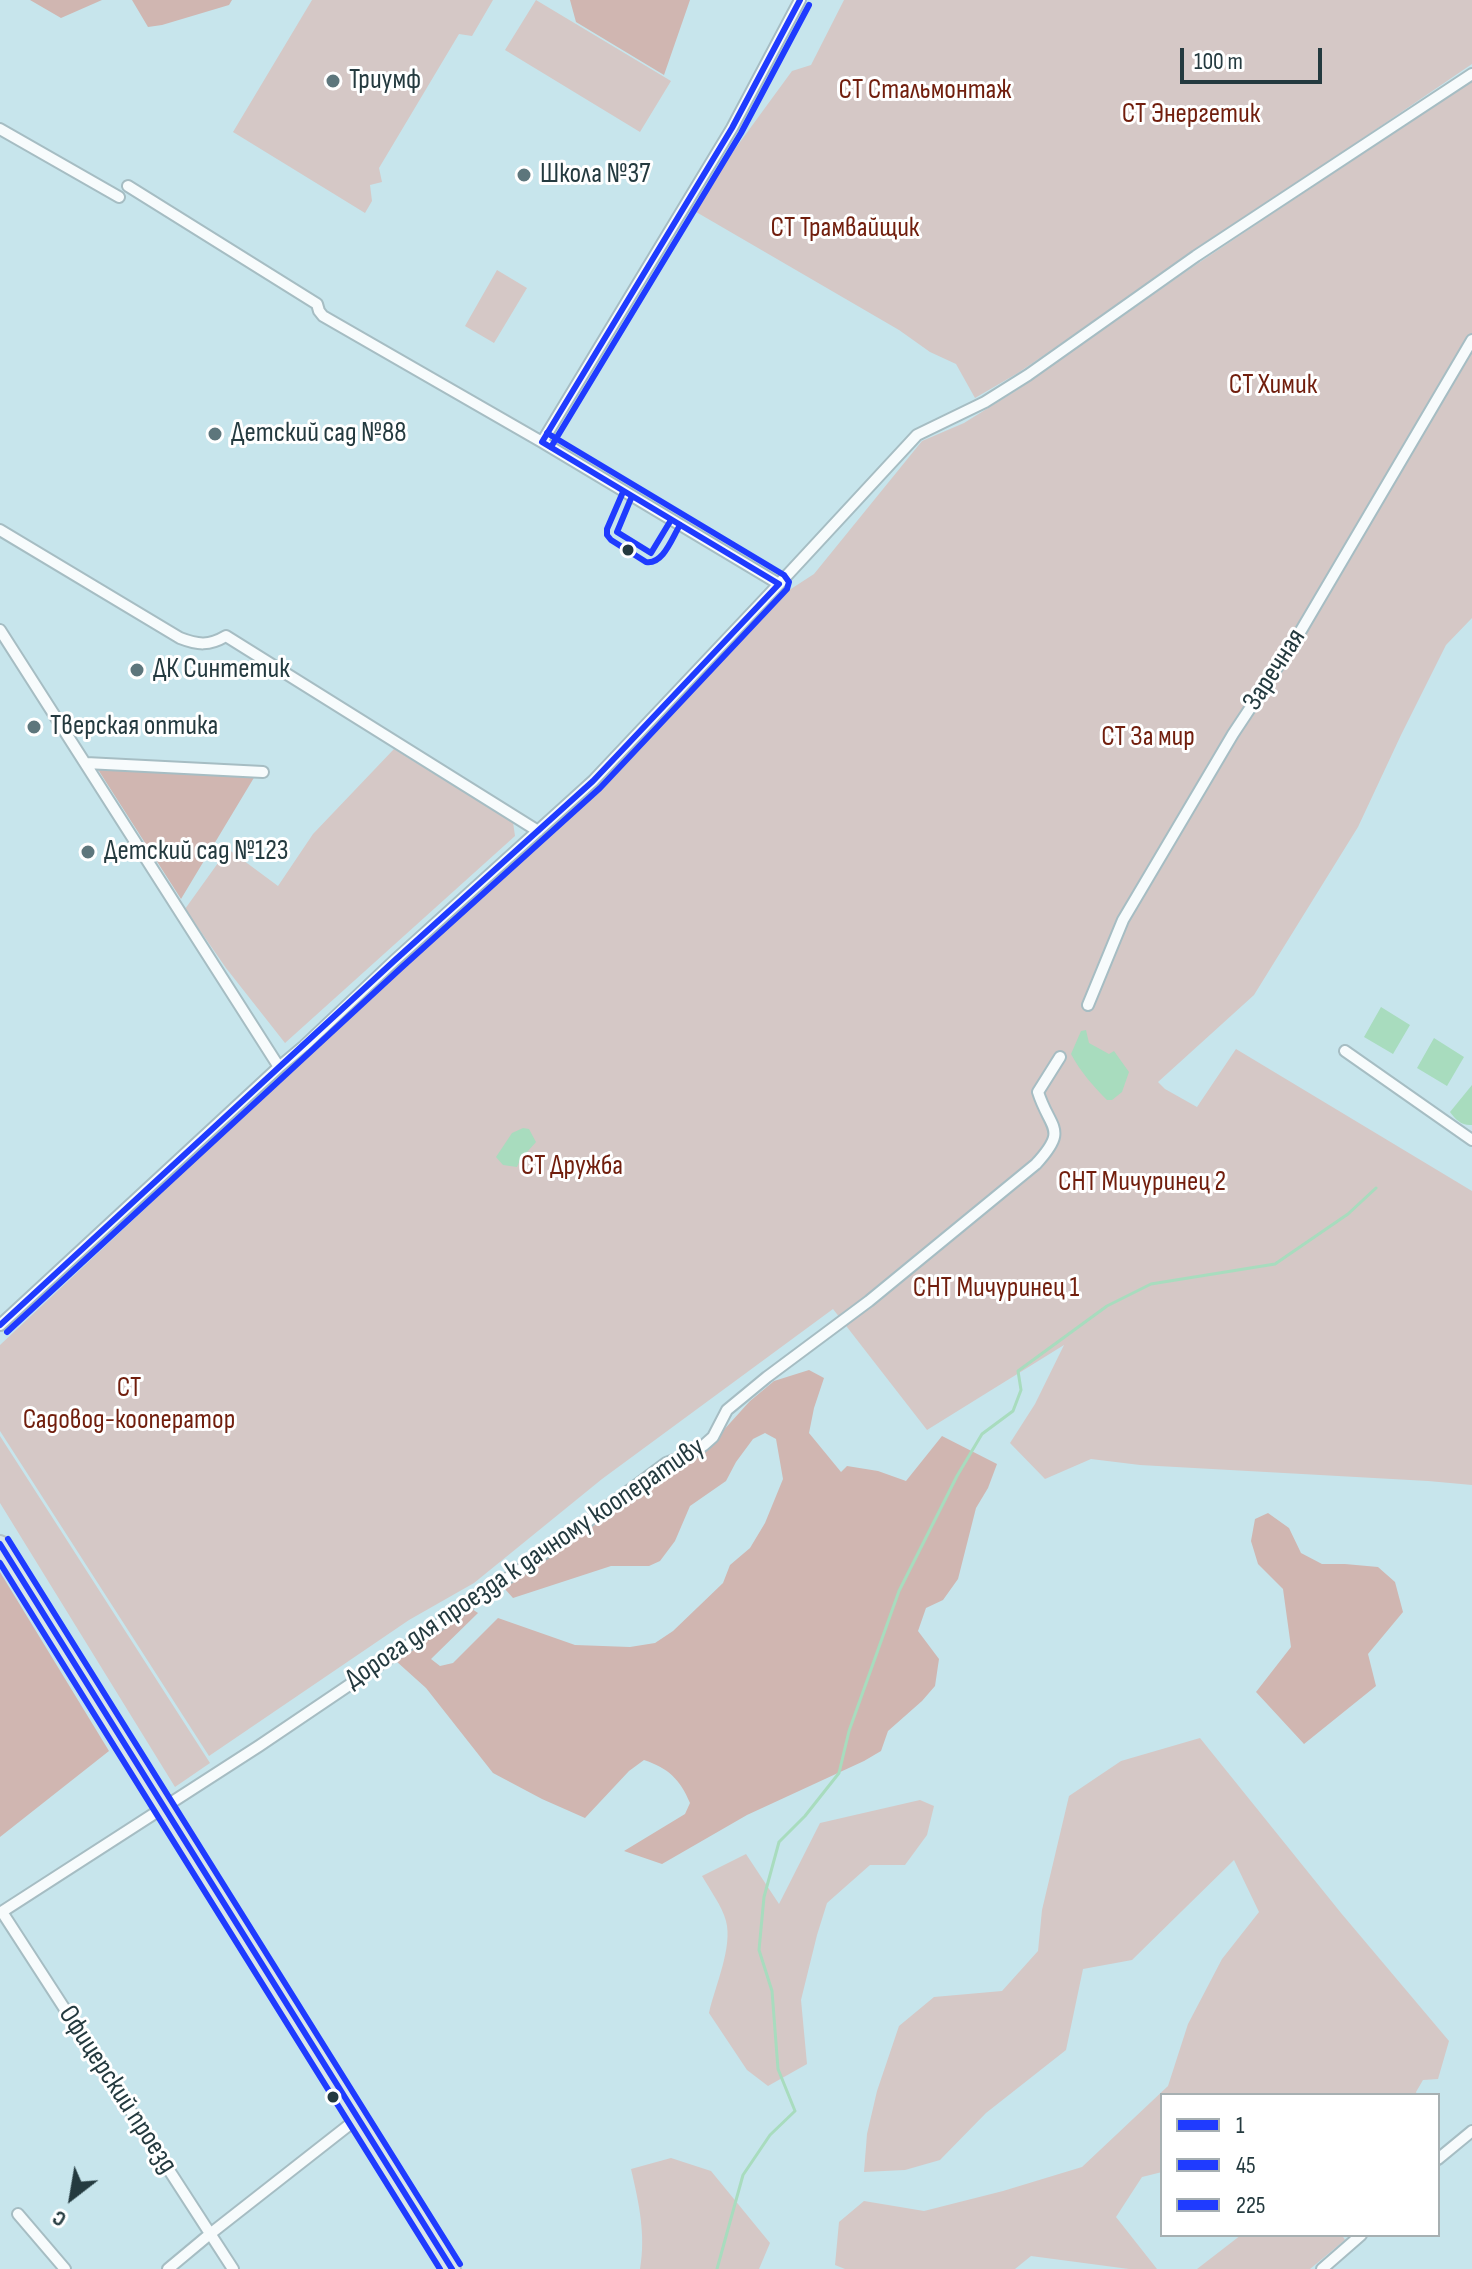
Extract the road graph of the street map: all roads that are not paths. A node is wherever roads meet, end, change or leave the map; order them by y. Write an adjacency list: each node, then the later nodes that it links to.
1 (800, 0): 7 (street)
2 (1472, 74): 9 (street)
3 (0, 129): 5 (street)
4 (128, 186): 7 (street)
5 (119, 197)
6 (1472, 340): 14 (street, Заречная)
7 (542, 442): 9 (street)
8 (0, 530): 13 (street)
9 (779, 584): 13 (street)
10 (0, 630): 11 (street)
11 (86, 763): 12 (street); 17 (street)
12 (263, 772)
13 (538, 831): 17 (street)
14 (1088, 1005)
15 (1345, 1051): 18 (street)
16 (1060, 1057): 22 (street, Дорога для проезда к дачному кооперативу)
17 (279, 1067): 20 (street)
18 (1472, 1140)
19 (0, 1306): 20 (street)
20 (4, 1322)
21 (0, 1544): 22 (main road)
22 (164, 1807): 23 (street, Дорога для проезда к дачному кооперативу); 24 (main road)
23 (1, 1912): 28 (street, Офицерский проезд)
24 (358, 2118): 28 (street); 33 (main road)
25 (1472, 2131): 26 (street)
26 (1440, 2157)
27 (18, 2214): 30 (street)
28 (210, 2234): 31 (street); 32 (street, Офицерский проезд)
29 (1359, 2237): 34 (street)
30 (65, 2269)
31 (168, 2269)
32 (233, 2269)
33 (452, 2269)
34 (1322, 2269)

